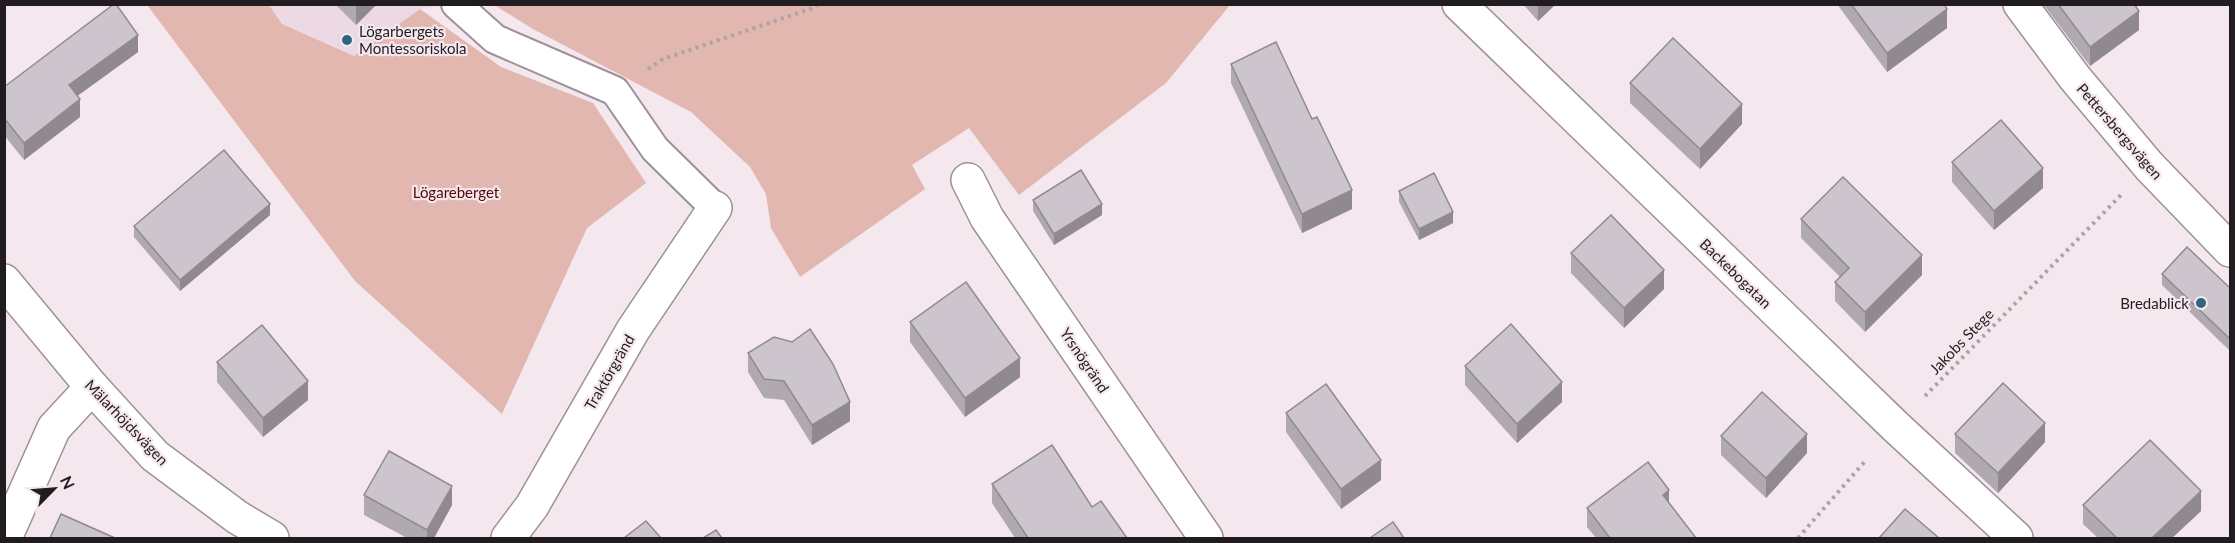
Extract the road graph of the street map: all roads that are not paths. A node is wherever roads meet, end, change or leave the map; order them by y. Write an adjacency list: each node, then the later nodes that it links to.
1 (456, 4): 5 (lane)
2 (1459, 4): 13 (street, Backebogatan)
3 (2020, 4): 6 (street, Pettersbergsvägen)
4 (968, 180): 12 (street, Yrsnögränd)
5 (715, 208): 11 (street, Traktörgränd)
6 (2230, 250)
7 (4, 281): 8 (street, Mälarhöjdsvägen)
8 (92, 387): 9 (street); 10 (street, Mälarhöjdsvägen)
9 (5, 538)
10 (272, 538)
11 (508, 538)
12 (1206, 538)
13 (2016, 538)

